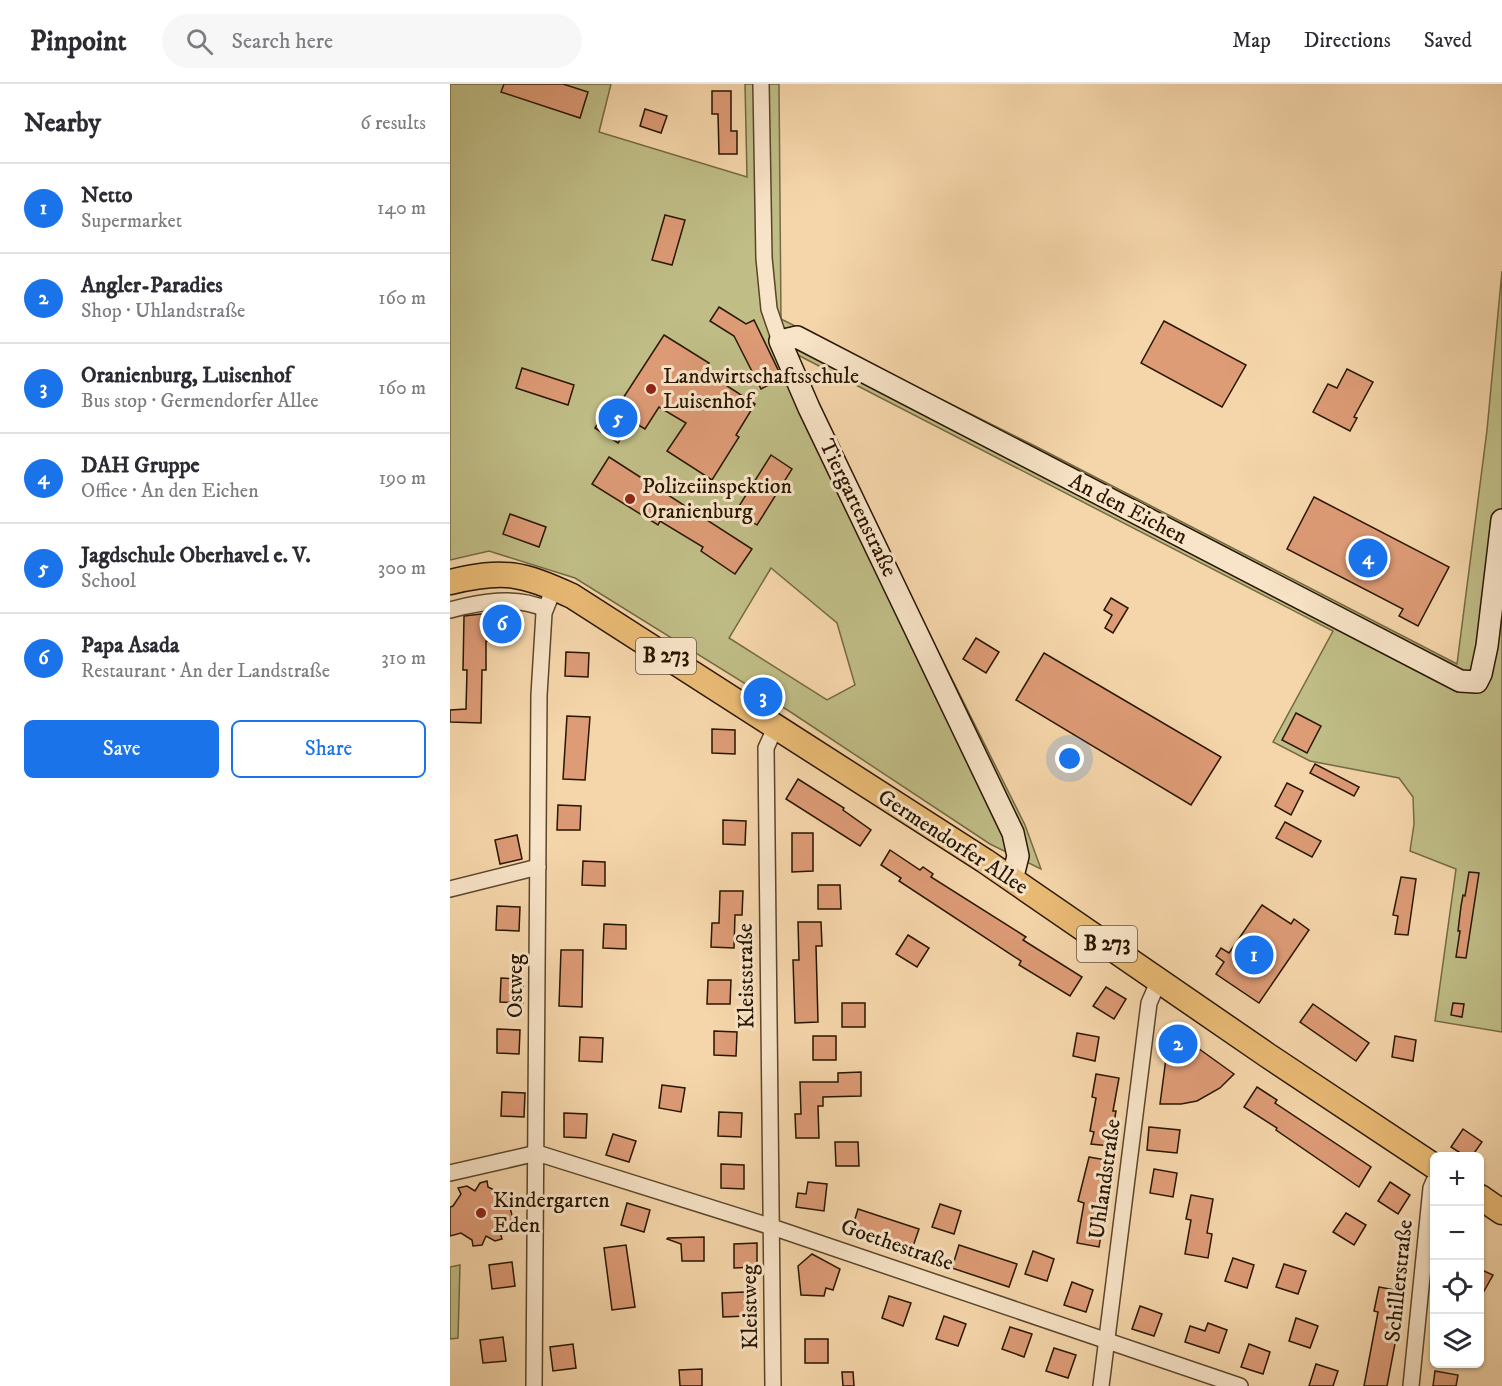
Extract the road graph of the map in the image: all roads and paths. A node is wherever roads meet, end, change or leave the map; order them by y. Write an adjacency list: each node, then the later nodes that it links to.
1 (761, 84): 2 (street, Tiergartenstraße)
2 (780, 341): 3 (street, An den Eichen); 8 (street, Tiergartenstraße)
3 (1502, 520)
4 (450, 582): 5 (main road, Germendorfer Allee / B 273)
5 (549, 598): 6 (street); 7 (main road, Germendorfer Allee / B 273); 10 (street, Ostweg)
6 (450, 610)
7 (776, 726): 9 (main road, Germendorfer Allee / B 273); 20 (street, Kleiststraße)
8 (1015, 844): 9 (street); 11 (street, Tiergartenstraße)
9 (985, 861): 11 (main road, Germendorfer Allee / B 273)
10 (538, 867): 12 (street); 14 (street, Ostweg)
11 (1012, 880): 13 (main road, Germendorfer Allee / B 273)
12 (450, 889)
13 (1159, 980): 15 (main road, Germendorfer Allee / B 273); 21 (street, Uhlandstraße)
14 (537, 1154): 16 (street); 20 (street, Goethestraße); 22 (street, Ostweg)
15 (1430, 1163)
16 (450, 1173)
17 (1430, 1198): 26 (street, Schillerstraße)
18 (1484, 1200): 19 (main road)
19 (1502, 1212)
20 (772, 1227): 21 (street, Goethestraße); 23 (street, Kleistweg)
21 (1106, 1340): 24 (street, Uhlandstraße); 25 (street, Goethestraße)
22 (534, 1386)
23 (773, 1386)
24 (1101, 1386)
25 (1240, 1386)
26 (1412, 1386)

